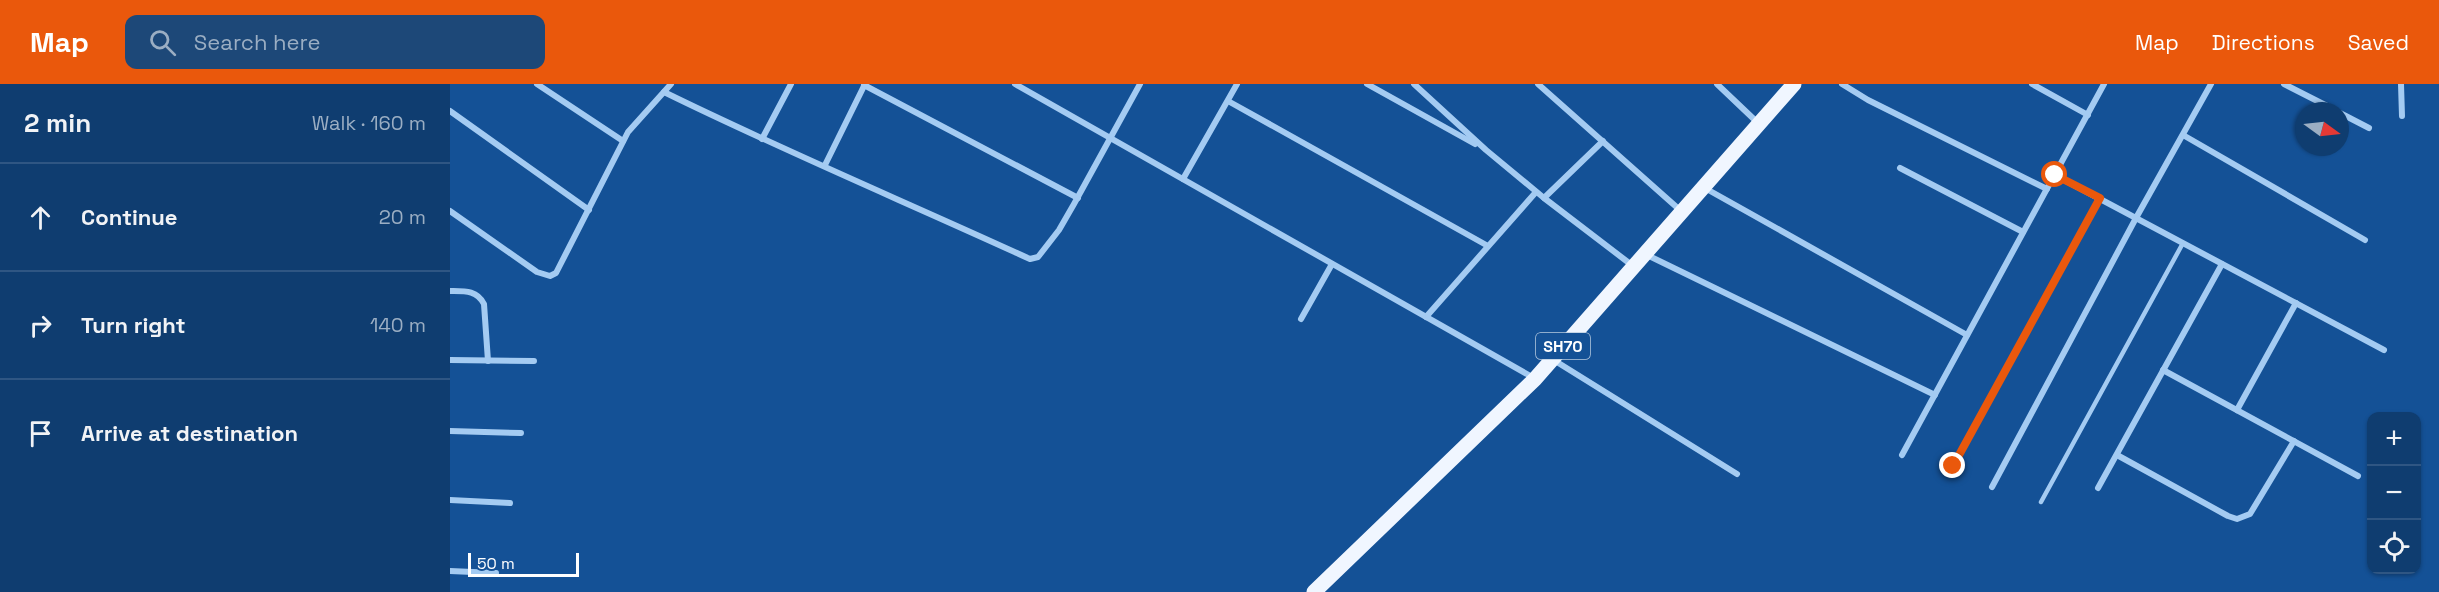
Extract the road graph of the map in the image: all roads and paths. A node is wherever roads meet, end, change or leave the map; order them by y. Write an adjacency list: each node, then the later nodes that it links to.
1 (537, 84): 33 (street)
2 (671, 84): 21 (street)
3 (791, 84): 32 (street)
4 (1015, 84): 31 (street)
5 (1140, 84): 31 (street)
6 (1238, 84): 22 (street)
7 (1367, 84): 35 (street)
8 (1414, 84): 20 (street)
9 (1426, 84): 20 (street)
10 (1538, 84): 34 (street)
11 (1717, 84): 28 (street)
12 (1794, 84): 28 (main road, SH70)
13 (1842, 84): 41 (street)
14 (2032, 84): 25 (street)
15 (2104, 84): 25 (street)
16 (2211, 84): 30 (street)
17 (2284, 84): 23 (street)
18 (2401, 84): 26 (street)
19 (865, 85): 36 (street); 43 (street)
20 (1420, 90): 35 (street)
21 (664, 92): 32 (street); 33 (street)
22 (1228, 101): 39 (street); 53 (street)
23 (2319, 102)
24 (450, 111): 46 (street)
25 (2088, 115): 38 (street)
26 (2403, 116)
27 (2349, 118): 29 (street)
28 (1759, 124): 40 (main road, SH70)
29 (2369, 128)
30 (2182, 135): 49 (street); 51 (street)
31 (1110, 138): 39 (street); 43 (street)
32 (762, 139): 36 (street)
33 (623, 141): 46 (street)
34 (1603, 141): 44 (street); 48 (street)
35 (1486, 150): 42 (street)
36 (825, 165): 43 (street)
37 (1900, 168): 50 (street)
38 (2055, 175): 41 (street); 45 (street)
39 (1183, 179): 55 (street)
40 (1703, 187): 48 (main road, SH70); 62 (street)
41 (2047, 189): 50 (street)
42 (1536, 192): 44 (street); 53 (street)
43 (1078, 198)
44 (1544, 198): 57 (street)
45 (2100, 198): 49 (street); 77 (lane)
46 (589, 210): 47 (street)
47 (450, 211)
48 (1682, 211): 54 (main road, SH70)
49 (2136, 218): 52 (street); 80 (street)
50 (2023, 232): 62 (street)
51 (2365, 240)
52 (2183, 243): 56 (street); 83 (lane)
53 (1488, 246): 60 (street)
54 (1645, 254): 57 (main road, SH70); 70 (street)
55 (1332, 264): 60 (street); 61 (street)
56 (2222, 264): 59 (street); 68 (street)
57 (1634, 266): 64 (main road, SH70)
58 (450, 291): 66 (street)
59 (2296, 303): 63 (street); 71 (street)
60 (1426, 317): 69 (street)
61 (1300, 319)
62 (1967, 335): 70 (street)
63 (2384, 350)
64 (1552, 359): 69 (main road, SH70); 78 (street)
65 (450, 360): 66 (street)
66 (488, 360): 67 (street)
67 (534, 361)
68 (2163, 370): 71 (street); 76 (street)
69 (1534, 379): 87 (main road, SH70)
70 (1935, 395): 75 (street)
71 (2237, 410): 74 (street)
72 (450, 431): 73 (street)
73 (522, 433)
74 (2294, 441): 76 (street); 79 (street)
75 (1902, 454)
76 (2116, 455): 81 (street)
77 (1953, 466)
78 (1737, 474)
79 (2358, 476)
80 (1992, 487)
81 (2098, 488)
82 (450, 500): 84 (street)
83 (2041, 502)
84 (510, 503)
85 (450, 571): 86 (street)
86 (496, 573)
87 (1314, 592)

